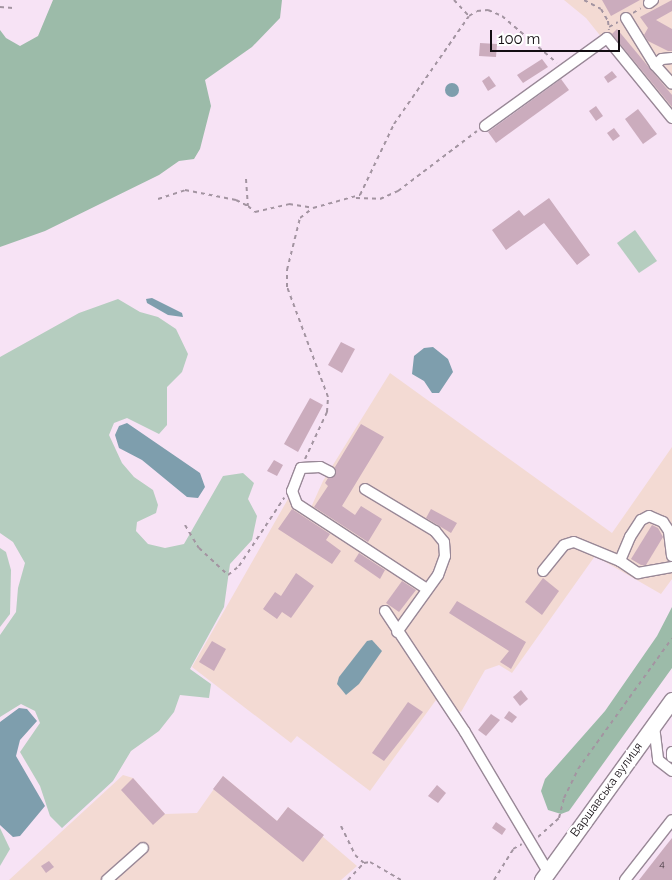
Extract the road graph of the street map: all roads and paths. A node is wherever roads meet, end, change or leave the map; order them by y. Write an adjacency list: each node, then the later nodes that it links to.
1 (454, 0): 8 (path)
2 (584, 0): 5 (path)
3 (594, 0): 5 (path)
4 (651, 1): 9 (path)
5 (590, 2): 10 (path)
6 (0, 7): 7 (path)
7 (13, 8)
8 (469, 16): 13 (path); 18 (path)
9 (626, 18): 12 (lane)
10 (607, 38): 13 (lane); 15 (lane)
11 (672, 58): 12 (lane)
12 (655, 65): 14 (lane)
13 (565, 68): 16 (lane)
14 (672, 84)
15 (672, 118)
16 (485, 126): 18 (path)
17 (246, 179): 20 (path)
18 (356, 198): 21 (path)
19 (158, 199): 20 (path)
20 (248, 206): 21 (path)
21 (313, 208): 22 (path)
22 (301, 468): 23 (lane); 25 (lane)
23 (330, 472)
24 (365, 489): 31 (lane)
25 (292, 491): 26 (path); 31 (lane)
26 (185, 525)
27 (672, 556): 28 (lane)
28 (620, 561): 29 (lane); 30 (lane)
29 (672, 567)
30 (543, 571)
31 (427, 589): 33 (lane)
32 (385, 611): 33 (lane)
33 (397, 632): 42 (lane)
34 (672, 638): 42 (path)
35 (672, 701): 36 (highway, Варшавська вулиця)
36 (654, 726): 39 (lane); 45 (highway, Варшавська вулиця)
37 (672, 752): 38 (lane)
38 (672, 757)
39 (672, 771)
40 (672, 820): 50 (lane)
41 (341, 826): 44 (path)
42 (529, 841): 45 (lane); 49 (path)
43 (143, 848): 46 (lane)
44 (364, 863): 47 (path); 48 (path)
45 (545, 876)
46 (108, 880)
47 (348, 880)
48 (401, 880)
49 (494, 880)
50 (625, 880)

